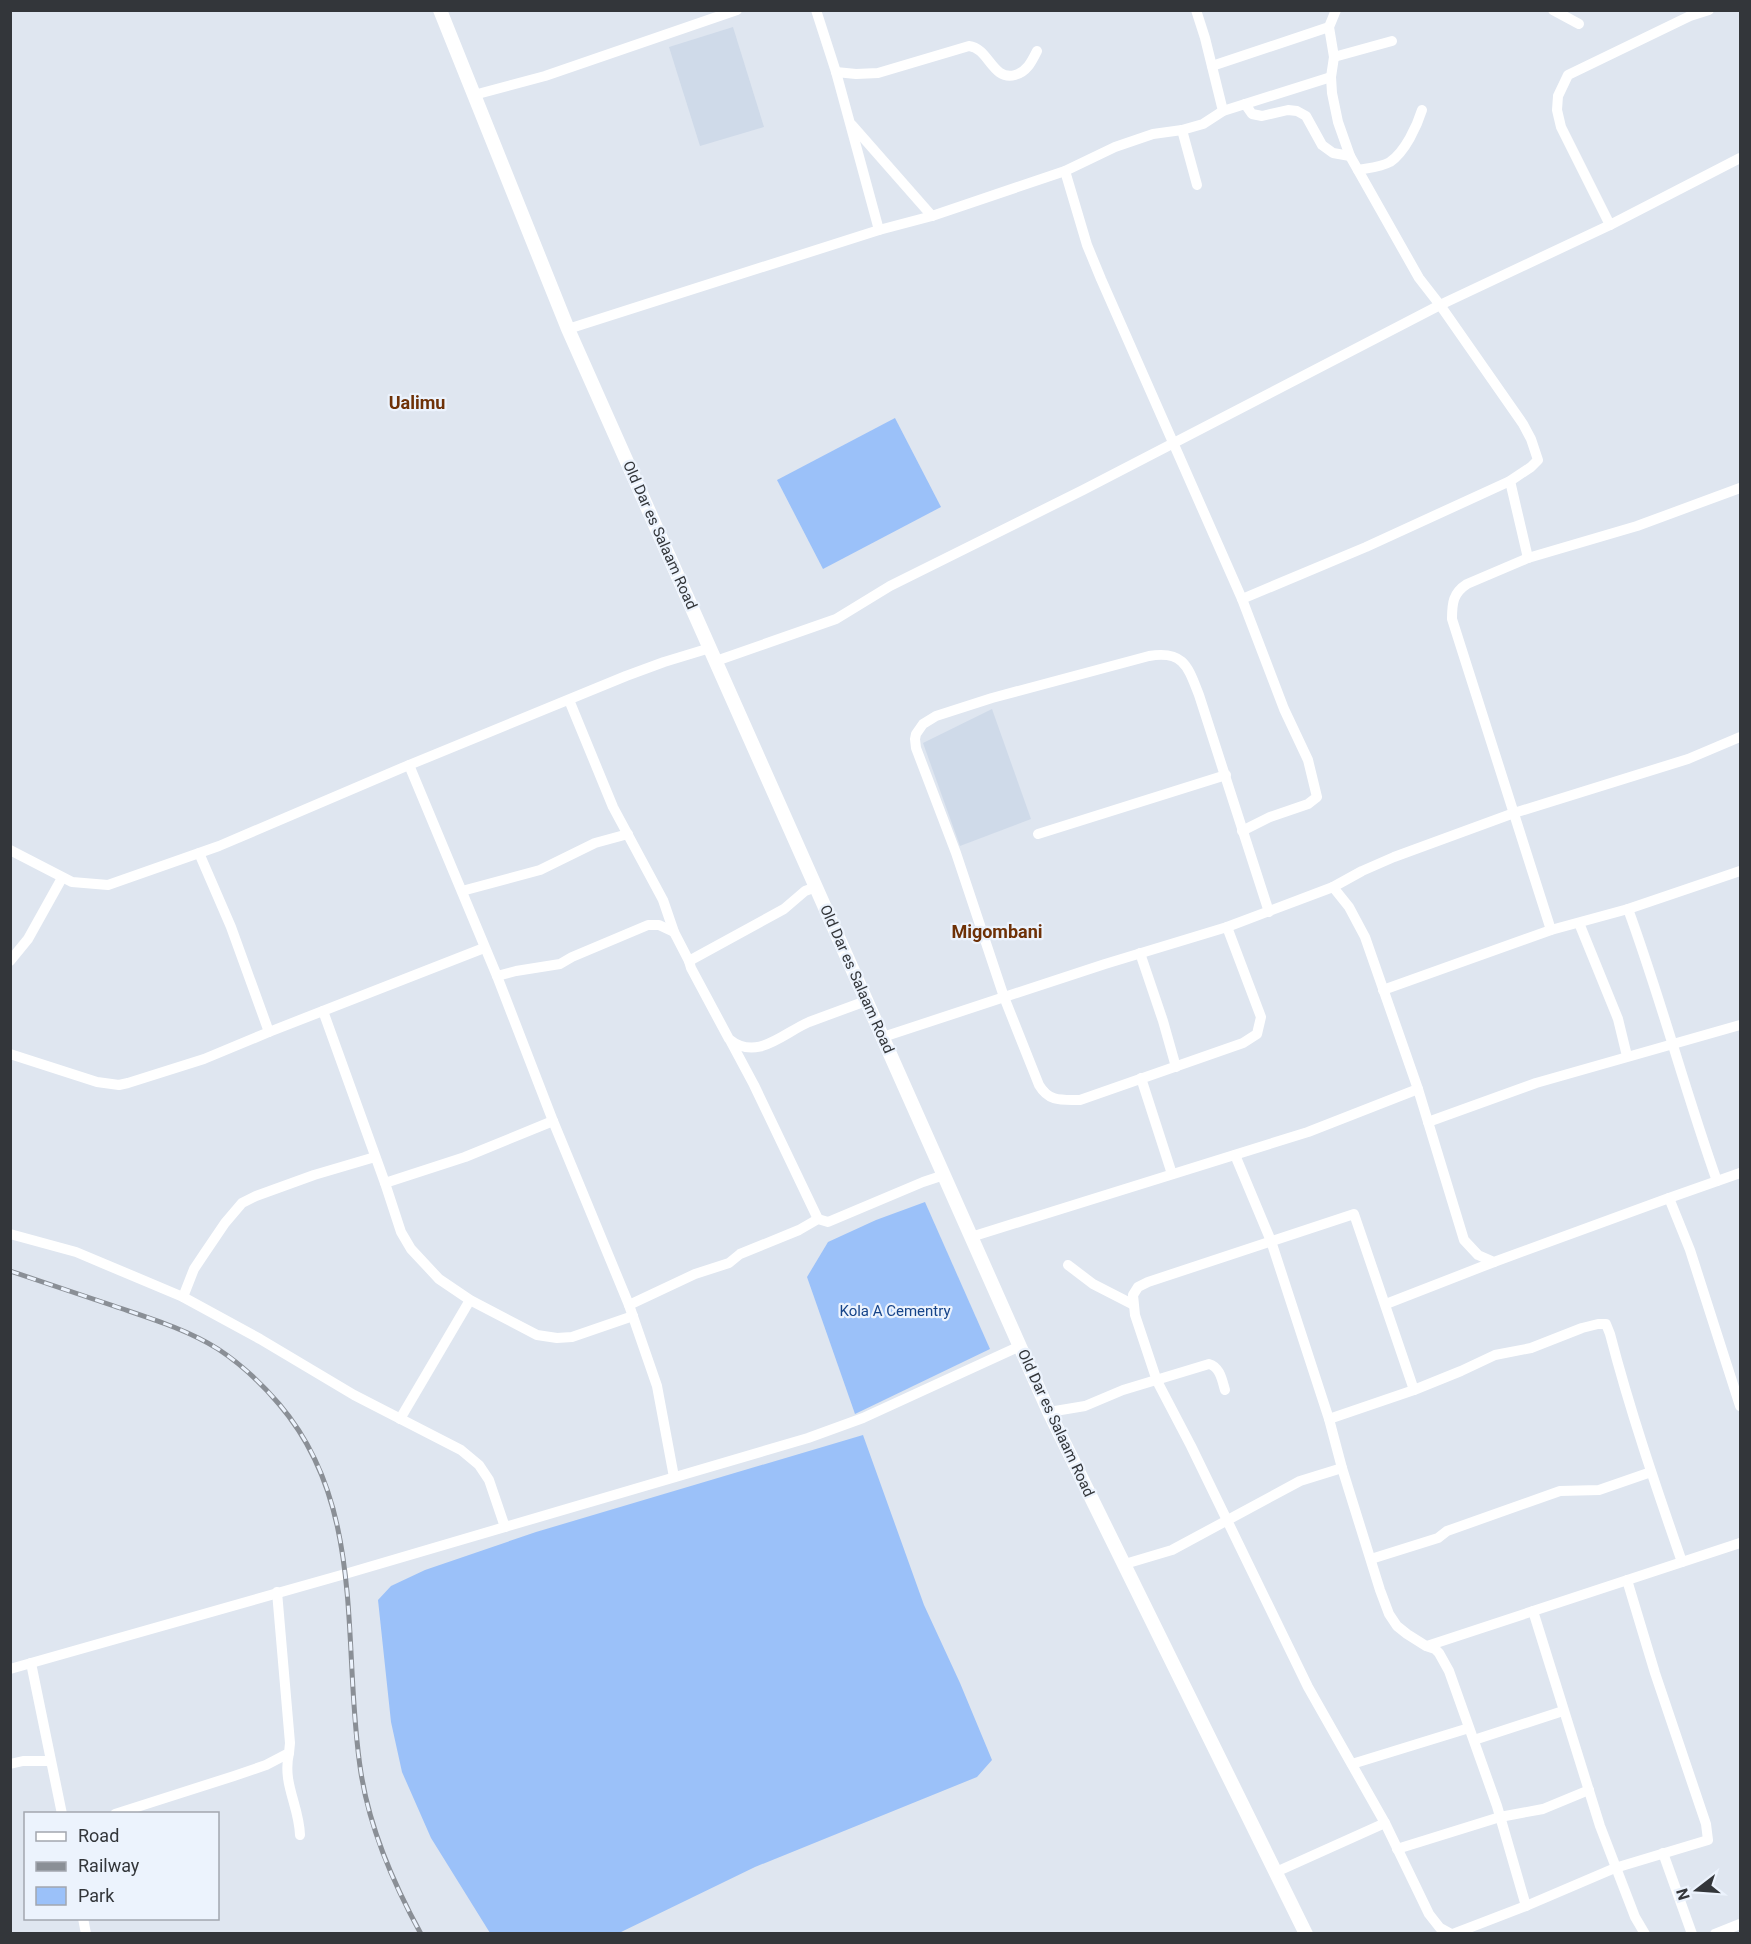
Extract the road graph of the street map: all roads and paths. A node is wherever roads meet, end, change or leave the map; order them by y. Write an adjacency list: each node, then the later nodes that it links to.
1 (440, 10): 16 (main road, Old Dar es Salaam Road)
2 (737, 10): 16 (street)
3 (816, 10): 14 (street)
4 (1196, 10): 13 (street)
5 (1336, 10): 9 (street)
6 (1553, 10): 8 (street)
7 (1709, 10): 28 (street)
8 (1579, 24)
9 (1329, 27): 12 (street); 13 (street)
10 (1392, 41): 12 (street)
11 (1037, 51): 14 (street)
12 (1334, 57): 15 (street)
13 (1212, 66): 19 (street)
14 (836, 72): 20 (street)
15 (1331, 77): 17 (street); 22 (street)
16 (474, 95): 31 (main road, Old Dar es Salaam Road)
17 (1245, 104): 19 (street); 22 (street)
18 (1422, 110): 24 (street)
19 (1222, 111): 21 (street)
20 (850, 123): 27 (street); 29 (street)
21 (1182, 130): 25 (street); 26 (street)
22 (1350, 156): 24 (street)
23 (1740, 158): 28 (street)
24 (1358, 170): 30 (street)
25 (1065, 171): 27 (street); 32 (street)
26 (1197, 185)
27 (932, 216): 29 (street)
28 (1610, 225): 30 (street)
29 (879, 230): 31 (street)
30 (1440, 305): 32 (street); 33 (street)
31 (568, 328): 37 (main road, Old Dar es Salaam Road)
32 (1174, 442): 36 (street); 37 (street)
33 (1510, 481): 35 (street); 36 (street)
34 (1740, 488): 35 (street)
35 (1528, 558): 42 (street)
36 (1242, 599): 43 (street)
37 (713, 654): 38 (street); 50 (main road, Old Dar es Salaam Road)
38 (569, 700): 40 (street); 44 (street)
39 (1740, 737): 42 (street)
40 (409, 765): 47 (street); 52 (street)
41 (1226, 775): 43 (street); 45 (street); 65 (street)
42 (1514, 813): 51 (street); 57 (street)
43 (1242, 831): 54 (street)
44 (628, 834): 52 (street); 58 (street)
45 (1038, 834)
46 (10, 850): 49 (street)
47 (199, 853): 49 (street); 69 (street)
48 (1740, 871): 53 (street)
49 (62, 878): 61 (street)
50 (816, 887): 62 (street); 66 (main road, Old Dar es Salaam Road)
51 (1333, 888): 54 (street); 64 (street)
52 (462, 891): 59 (street)
53 (1628, 909): 55 (street); 72 (street)
54 (1269, 912): 56 (street)
55 (1579, 923): 57 (street); 74 (street)
56 (1227, 927): 60 (street); 75 (street)
57 (1551, 930): 64 (street)
58 (674, 932): 62 (street); 63 (street)
59 (484, 948): 63 (street); 67 (street)
60 (1140, 953): 65 (street); 75 (street)
61 (10, 961)
62 (689, 961): 71 (street)
63 (497, 976): 78 (street)
64 (1383, 990): 77 (street)
65 (1004, 997): 70 (street); 76 (street)
66 (866, 1001): 70 (main road, Old Dar es Salaam Road); 71 (street)
67 (323, 1011): 69 (street); 81 (street)
68 (1740, 1025): 72 (street)
69 (269, 1032): 73 (street)
70 (883, 1037): 84 (main road, Old Dar es Salaam Road)
71 (729, 1039): 89 (street)
72 (1674, 1044): 74 (street); 86 (street)
73 (10, 1054)
74 (1627, 1056): 79 (street)
75 (1176, 1066): 76 (street)
76 (1141, 1078): 83 (street)
77 (1418, 1089): 79 (street); 80 (street)
78 (554, 1121): 85 (street); 99 (street)
79 (1428, 1122): 93 (street)
80 (1235, 1155): 83 (street); 92 (street)
81 (376, 1160): 85 (street); 87 (street); 95 (street)
82 (1740, 1173): 86 (street)
83 (1172, 1174): 91 (street)
84 (944, 1175): 89 (street); 91 (main road, Old Dar es Salaam Road)
85 (406, 1176): 87 (street)
86 (1717, 1181): 88 (street)
87 (385, 1183): 96 (street)
88 (1669, 1198): 93 (street); 104 (street)
89 (818, 1220): 99 (street)
90 (10, 1234): 95 (street)
91 (971, 1237): 100 (main road, Old Dar es Salaam Road)
92 (1271, 1241): 97 (street); 98 (street); 107 (street)
93 (1494, 1262): 98 (street)
94 (1068, 1264): 97 (street)
95 (183, 1297): 106 (street)
96 (470, 1300): 99 (street); 106 (street)
97 (1132, 1304): 101 (street)
98 (1386, 1304): 103 (street)
99 (631, 1311): 110 (street)
100 (1020, 1346): 105 (main road, Old Dar es Salaam Road); 110 (street)
101 (1157, 1381): 102 (street); 105 (street); 111 (street)
102 (1225, 1390)
103 (1414, 1390): 107 (street); 109 (street)
104 (1740, 1406)
105 (1049, 1412): 116 (main road, Old Dar es Salaam Road)
106 (400, 1419): 112 (street)
107 (1329, 1419): 108 (street)
108 (1342, 1468): 111 (street); 114 (street)
109 (1651, 1472): 114 (street); 115 (street)
110 (674, 1477): 112 (street)
111 (1228, 1521): 116 (street); 129 (street)
112 (505, 1527): 118 (street)
113 (1740, 1543): 115 (street)
114 (1371, 1559): 120 (street)
115 (1682, 1562): 117 (street)
116 (1125, 1564): 141 (main road, Old Dar es Salaam Road)
117 (1627, 1580): 119 (street); 139 (street)
118 (277, 1593): 121 (street); 126 (street)
119 (1533, 1611): 120 (street); 123 (street)
120 (1426, 1646): 124 (street)
121 (31, 1663): 122 (street); 127 (street)
122 (10, 1669)
123 (1563, 1711): 125 (street); 132 (street)
124 (1469, 1728): 125 (street); 129 (street)
125 (1474, 1740): 135 (street)
126 (289, 1753): 130 (street); 131 (street)
127 (50, 1761): 128 (street); 133 (street)
128 (10, 1764)
129 (1352, 1764): 136 (street)
130 (266, 1765): 131 (street); 134 (street)
131 (288, 1784): 137 (street)
132 (1589, 1790): 135 (street); 140 (street)
133 (62, 1812)
134 (121, 1812)
135 (1500, 1817): 138 (street); 142 (street)
136 (1385, 1823): 138 (street); 141 (street)
137 (300, 1835)
138 (1397, 1849): 145 (street)
139 (1663, 1853): 140 (street); 147 (street)
140 (1615, 1868): 142 (street); 146 (street)
141 (1276, 1872): 144 (main road, Old Dar es Salaam Road)
142 (1526, 1906): 145 (street)
143 (1740, 1924): 148 (street)
144 (1306, 1934)
145 (1452, 1934)
146 (1645, 1934)
147 (1692, 1934)
148 (1715, 1934)

